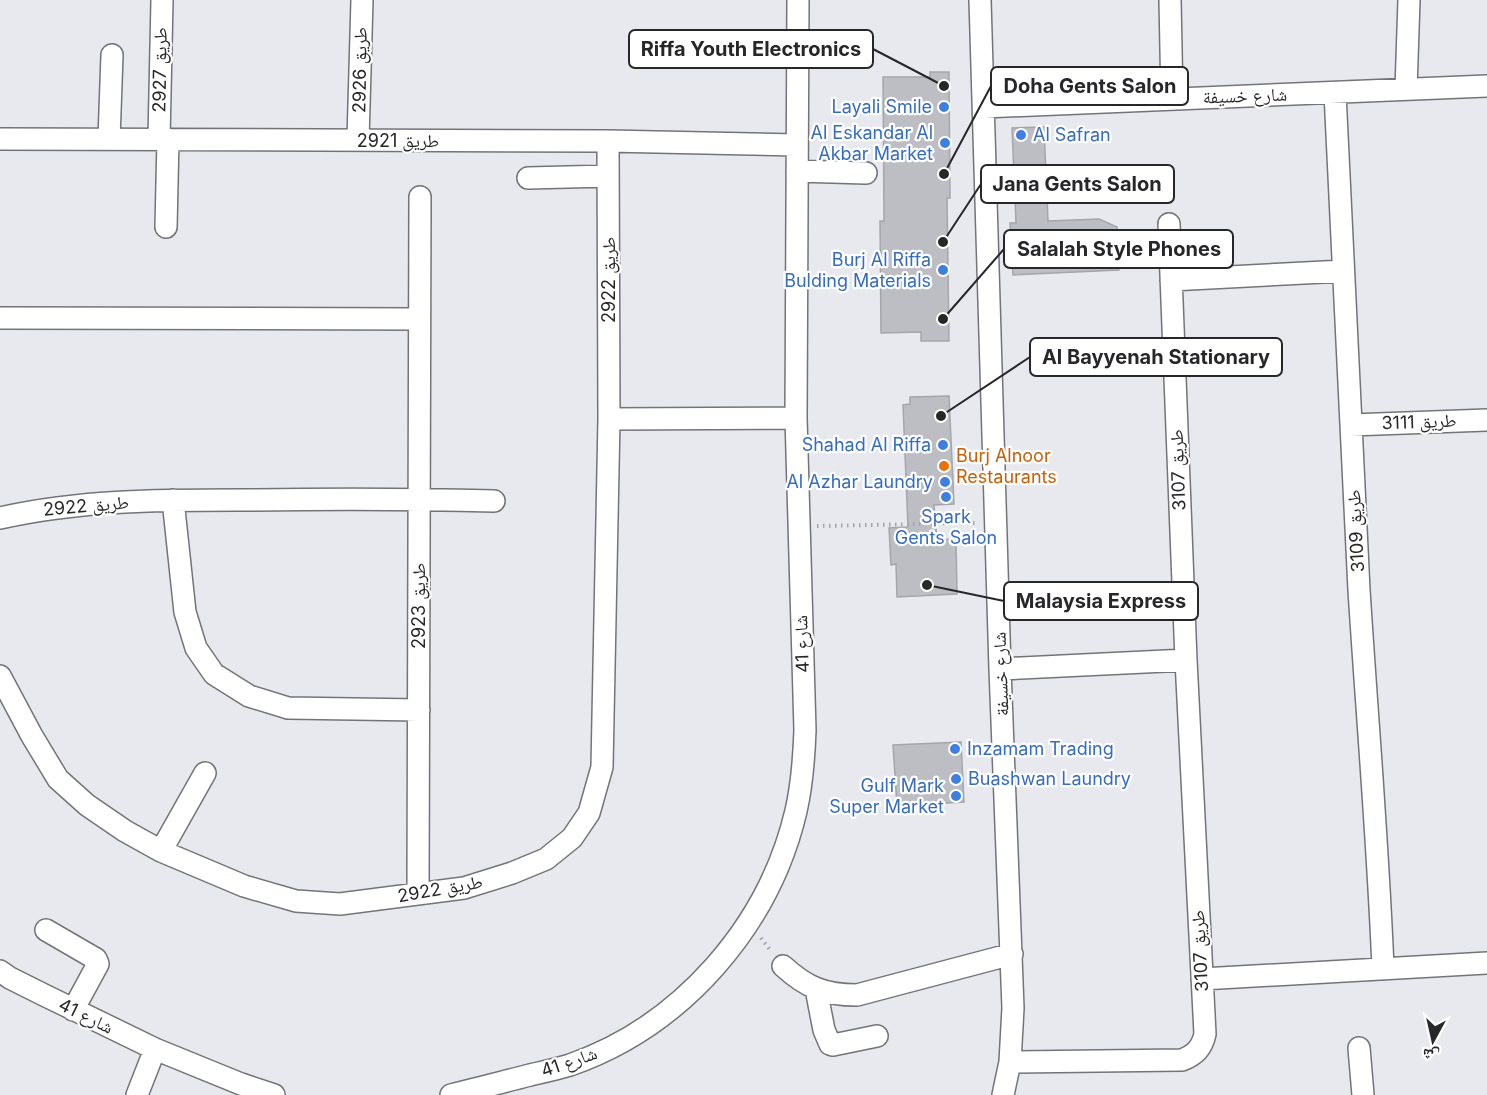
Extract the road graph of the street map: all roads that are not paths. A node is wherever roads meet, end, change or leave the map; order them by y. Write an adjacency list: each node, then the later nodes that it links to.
1 (162, 0): 15 (street, طريق 2927)
2 (362, 0): 16 (street, طريق 2926)
3 (798, 0): 18 (street, شارع 41)
4 (980, 0): 12 (street)
5 (1170, 0): 11 (street)
6 (1409, 0): 9 (street)
7 (112, 55): 14 (street)
8 (1487, 86): 9 (street, شارع خسيفة)
9 (1406, 90): 10 (street, شارع خسيفة)
10 (1335, 93): 11 (street, شارع خسيفة); 26 (street, طريق 3109)
11 (1172, 99): 12 (street, شارع خسيفة)
12 (984, 107): 39 (street, شارع خسيفة)
13 (0, 139): 14 (street, طريق 2921)
14 (109, 139): 15 (street, طريق 2921)
15 (163, 139): 16 (street, طريق 2921); 25 (street, طريق 2927)
16 (358, 140): 17 (street, طريق 2921)
17 (608, 141): 18 (street, طريق 2921); 21 (street, طريق 2922)
18 (796, 145): 19 (street, شارع 41)
19 (796, 171): 20 (street); 30 (street, شارع 41)
20 (866, 173)
21 (608, 176): 22 (street); 31 (street, طريق 2922)
22 (528, 178)
23 (420, 197): 29 (street, طريق 2923)
24 (1169, 224): 27 (street, طريق 3107)
25 (166, 227)
26 (1343, 271): 27 (street); 33 (street, طريق 3109)
27 (1171, 280): 38 (street, طريق 3107)
28 (0, 318): 29 (street)
29 (419, 319): 34 (street, طريق 2923)
30 (796, 418): 31 (street); 60 (street, شارع 41)
31 (609, 419): 44 (street, طريق 2922)
32 (1487, 420): 33 (street, طريق 3111)
33 (1350, 425): 49 (street, طريق 3109)
34 (419, 499): 35 (street, طريق 2922); 36 (street, طريق 2922); 41 (street, طريق 2923)
35 (173, 500): 37 (street, طريق 2922); 41 (street)
36 (494, 501)
37 (0, 518)
38 (1186, 660): 39 (street); 51 (street, طريق 3107)
39 (1000, 669): 46 (street, شارع خسيفة)
40 (0, 676): 43 (street, طريق 2922)
41 (418, 710): 44 (street, طريق 2923)
42 (205, 773): 43 (street)
43 (161, 851): 44 (street, طريق 2922)
44 (418, 894)
45 (46, 930): 53 (street)
46 (1012, 954): 52 (street); 57 (street, شارع خسيفة)
47 (1487, 963): 49 (street)
48 (783, 966): 52 (street)
49 (1383, 969): 51 (street)
50 (0, 971): 53 (street, شارع 41)
51 (1202, 978): 57 (street, طريق 3107)
52 (816, 989): 54 (street)
53 (73, 1010): 56 (street, شارع 41)
54 (877, 1036)
55 (1359, 1048): 62 (street)
56 (155, 1049): 58 (street); 59 (street, شارع 41)
57 (1010, 1062): 61 (street, شارع خسيفة)
58 (136, 1095)
59 (274, 1095)
60 (451, 1095)
61 (1003, 1095)
62 (1363, 1095)

